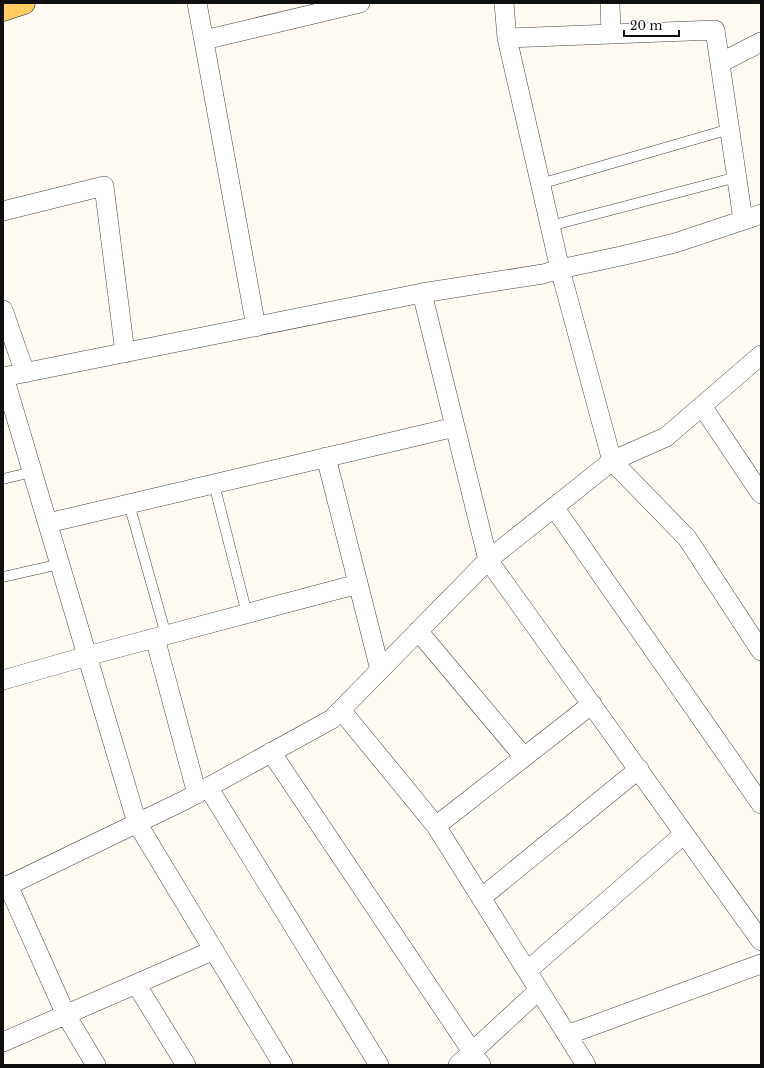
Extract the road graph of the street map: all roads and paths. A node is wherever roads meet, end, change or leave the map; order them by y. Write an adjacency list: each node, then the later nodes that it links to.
1 (24, 3): 6 (main road)
2 (197, 3): 9 (street)
3 (360, 3): 9 (street)
4 (504, 3): 8 (street)
5 (610, 3): 7 (street)
6 (3, 10)
7 (611, 34): 8 (street); 11 (street)
8 (507, 38): 14 (street)
9 (204, 40): 21 (street)
10 (761, 42): 11 (street)
11 (720, 63): 12 (street)
12 (730, 129): 13 (street); 14 (lane)
13 (737, 177): 16 (street); 17 (lane)
14 (540, 184): 17 (street)
15 (3, 211): 22 (street)
16 (755, 220): 18 (street)
17 (550, 226): 18 (street)
18 (560, 270): 19 (street); 29 (street)
19 (422, 293): 21 (street); 27 (street)
20 (3, 310): 24 (street)
21 (256, 327): 22 (street)
22 (125, 353): 24 (street)
23 (760, 358): 26 (street)
24 (25, 373): 25 (street)
25 (3, 377): 30 (street)
26 (702, 406): 29 (street); 33 (street)
27 (455, 427): 28 (street); 37 (street)
28 (326, 457): 32 (street); 40 (street)
29 (612, 461): 35 (street); 44 (street)
30 (32, 472): 31 (lane); 36 (street)
31 (3, 479)
32 (214, 484): 34 (street); 41 (lane)
33 (761, 494)
34 (129, 504): 36 (street); 43 (lane)
35 (554, 507): 37 (street); 54 (street)
36 (48, 523): 38 (street)
37 (488, 560): 42 (street); 48 (street)
38 (60, 564): 39 (lane); 45 (street)
39 (3, 578)
40 (358, 584): 41 (street); 46 (street)
41 (247, 614): 43 (street)
42 (418, 631): 46 (street); 51 (street)
43 (160, 637): 45 (street); 53 (street)
44 (761, 651)
45 (87, 656): 47 (street); 55 (street)
46 (380, 670): 49 (street)
47 (3, 680)
48 (592, 704): 51 (street); 52 (street)
49 (341, 710): 50 (street); 56 (street)
50 (271, 752): 53 (street); 69 (street)
51 (524, 757): 56 (street)
52 (639, 769): 57 (street); 59 (street)
53 (202, 790): 55 (street); 73 (street)
54 (761, 804)
55 (137, 823): 58 (street); 61 (street)
56 (436, 826): 59 (street)
57 (684, 834): 60 (street); 63 (street)
58 (6, 886): 66 (street)
59 (481, 898): 63 (street)
60 (761, 941)
61 (214, 950): 64 (street); 72 (street)
62 (761, 964): 67 (street)
63 (527, 971): 65 (street)
64 (136, 984): 66 (street); 71 (street)
65 (539, 990): 67 (street); 69 (street)
66 (66, 1015): 68 (street); 70 (street)
67 (567, 1035): 75 (street)
68 (3, 1042)
69 (477, 1058): 74 (street)
70 (96, 1065)
71 (186, 1065)
72 (282, 1065)
73 (379, 1065)
74 (458, 1065)
75 (586, 1065)

